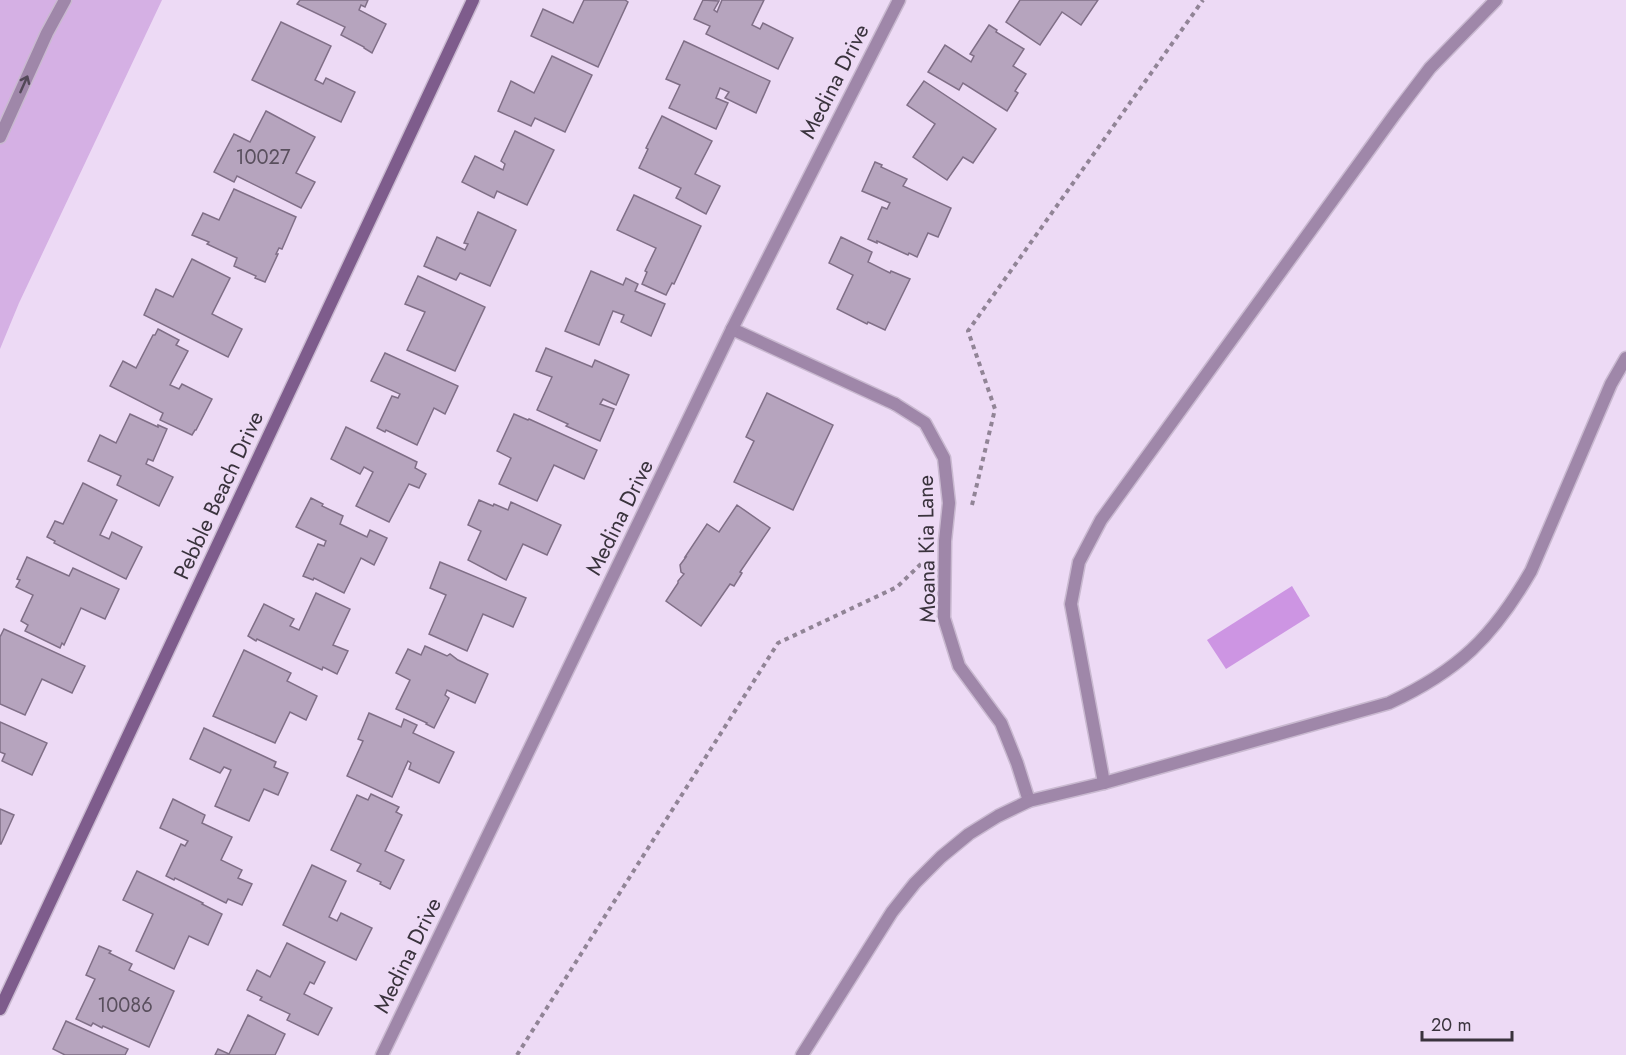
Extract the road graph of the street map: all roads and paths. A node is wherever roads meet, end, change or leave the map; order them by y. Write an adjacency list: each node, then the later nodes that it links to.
1 (65, 0): 6 (street, one-way to 1)
2 (473, 0): 13 (street, Pebble Beach Drive)
3 (898, 0): 7 (street, Medina Drive)
4 (1203, 0): 9 (path)
5 (1496, 0): 11 (street)
6 (0, 137)
7 (732, 329): 10 (street, Moana Kia Lane); 14 (street, Medina Drive)
8 (1626, 358): 11 (street)
9 (970, 513)
10 (945, 541): 12 (street, Moana Kia Lane); 15 (path)
11 (1104, 783): 12 (street)
12 (1029, 801): 16 (street)
13 (0, 1009)
14 (382, 1055)
15 (517, 1055)
16 (802, 1055)

